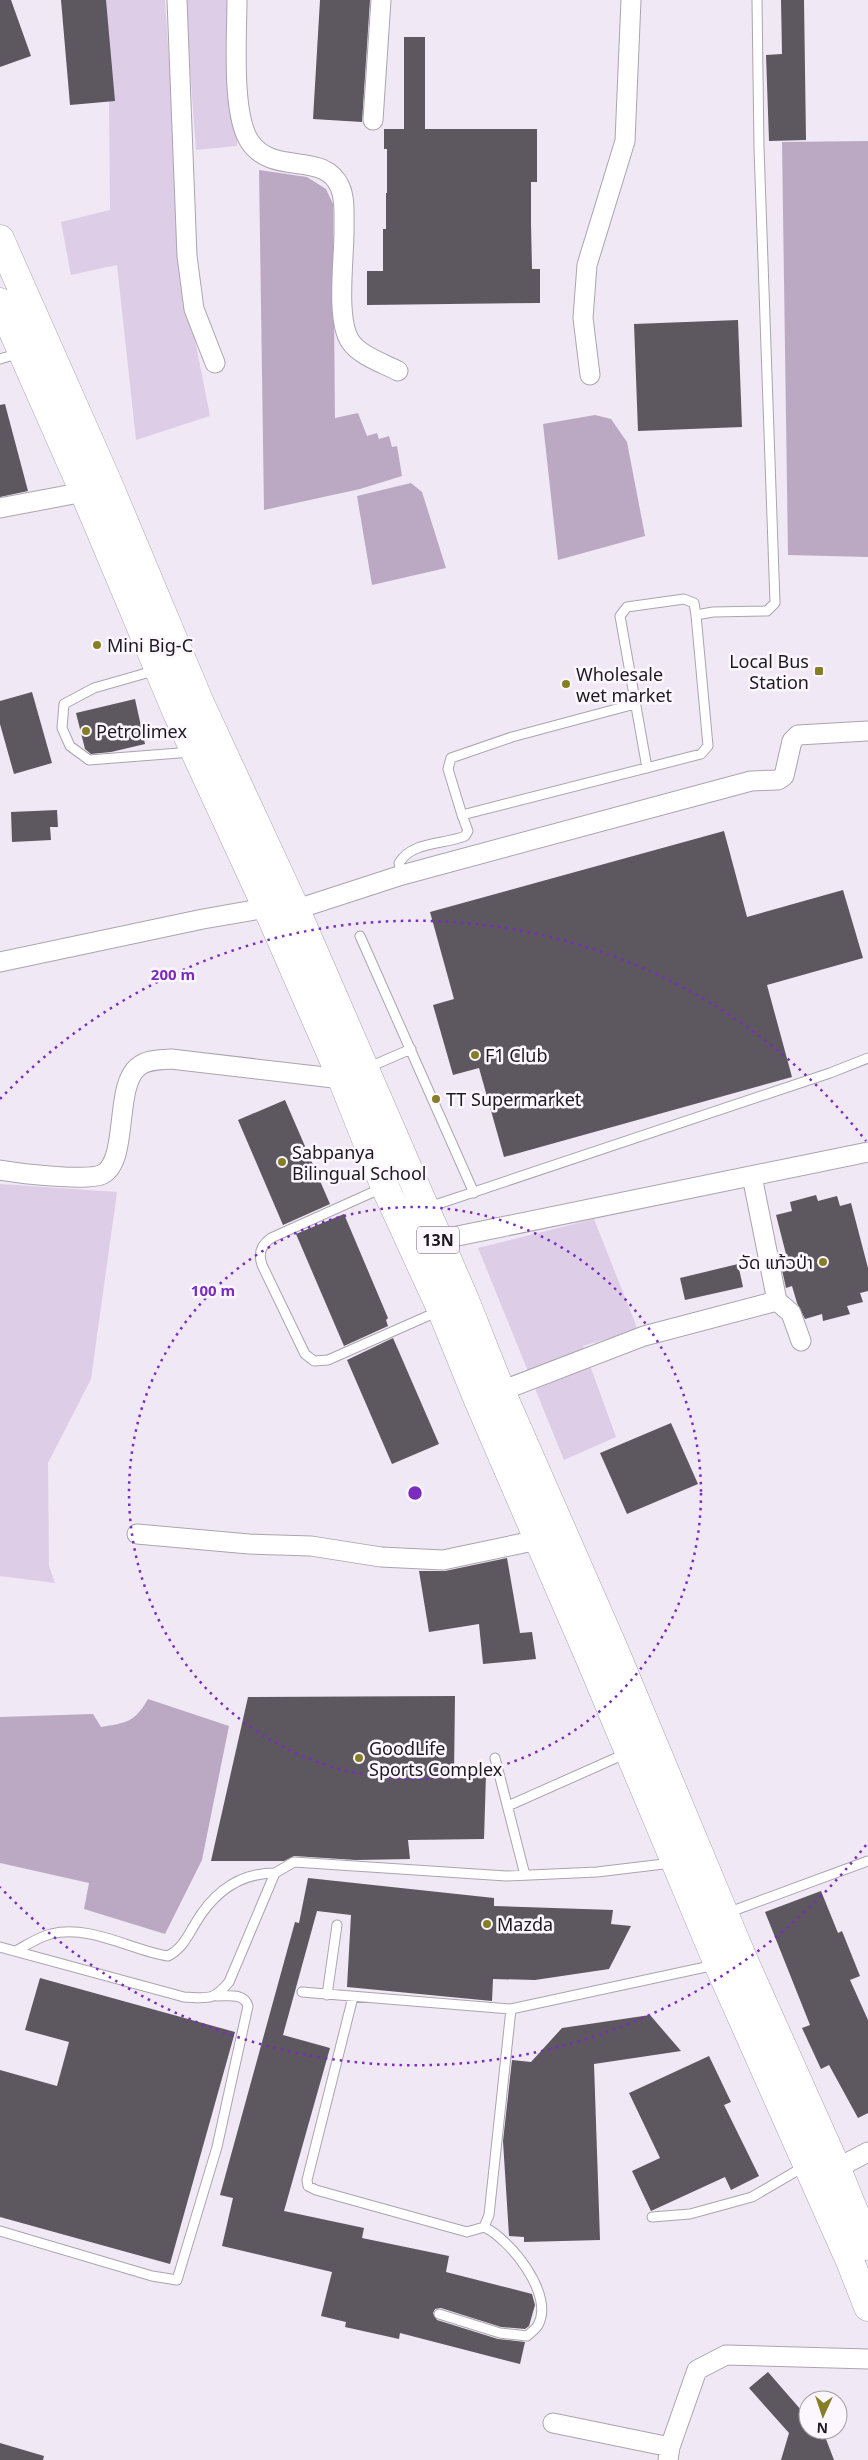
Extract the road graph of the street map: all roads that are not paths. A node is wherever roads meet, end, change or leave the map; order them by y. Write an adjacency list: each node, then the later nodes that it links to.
1 (177, 0): 10 (street)
2 (237, 0): 11 (street)
3 (380, 0): 6 (street)
4 (631, 0): 12 (street)
5 (757, 0): 15 (lane)
6 (373, 120)
7 (0, 238): 23 (highway, 13N)
8 (0, 302): 9 (highway, 13N)
9 (11, 355): 13 (highway, 13N)
10 (214, 363)
11 (398, 370)
12 (590, 374)
13 (84, 492): 14 (street); 16 (highway, 13N)
14 (0, 508)
15 (696, 614): 17 (lane); 20 (lane)
16 (158, 669): 19 (highway, 13N); 19 (lane)
17 (635, 704): 20 (lane); 21 (lane)
18 (868, 731): 22 (street)
19 (195, 752): 23 (highway, 13N)
20 (648, 768): 21 (lane)
21 (462, 815): 22 (lane)
22 (402, 875): 23 (street)
23 (277, 912): 25 (street); 28 (highway, 13N)
24 (360, 936): 26 (lane)
25 (0, 962)
26 (411, 1049): 28 (lane); 33 (lane)
27 (868, 1058): 33 (lane)
28 (353, 1074): 30 (street); 32 (highway, 13N); 34 (highway, 13N)
29 (868, 1152): 31 (street)
30 (0, 1170)
31 (752, 1176): 35 (street); 36 (street)
32 (385, 1187): 37 (highway, 13N); 37 (lane)
33 (474, 1193): 34 (lane)
34 (424, 1208): 35 (highway, 13N)
35 (438, 1240): 39 (highway, 13N)
36 (778, 1301): 38 (street); 39 (street)
37 (441, 1310): 41 (highway, 13N)
38 (801, 1341)
39 (501, 1391): 49 (highway, 13N)
40 (136, 1534): 41 (street)
41 (538, 1540): 42 (highway, 13N)
42 (629, 1752): 44 (lane); 46 (highway, 13N)
43 (495, 1758): 44 (lane)
44 (508, 1806): 48 (lane)
45 (868, 1861): 49 (lane)
46 (675, 1863): 48 (lane); 53 (highway, 13N)
47 (275, 1872): 48 (lane); 52 (lane); 56 (lane)
48 (526, 1875)
49 (724, 1914): 60 (highway, 13N)
50 (337, 1925): 55 (lane)
51 (0, 1947): 52 (lane)
52 (16, 1951): 56 (lane)
53 (718, 1964): 58 (lane); 60 (highway, 13N)
54 (302, 1992): 55 (lane)
55 (327, 1995): 57 (lane)
56 (217, 1996): 63 (lane)
57 (353, 1997): 58 (lane); 62 (lane)
58 (511, 2009): 62 (lane)
59 (868, 2152): 60 (street)
60 (820, 2164): 61 (lane); 64 (highway, 13N); 65 (highway, 13N)
61 (652, 2217)
62 (484, 2228): 66 (lane)
63 (0, 2231)
64 (868, 2246)
65 (868, 2307)
66 (439, 2314)
67 (868, 2359): 69 (street)
68 (553, 2423): 69 (street)
69 (669, 2453)

